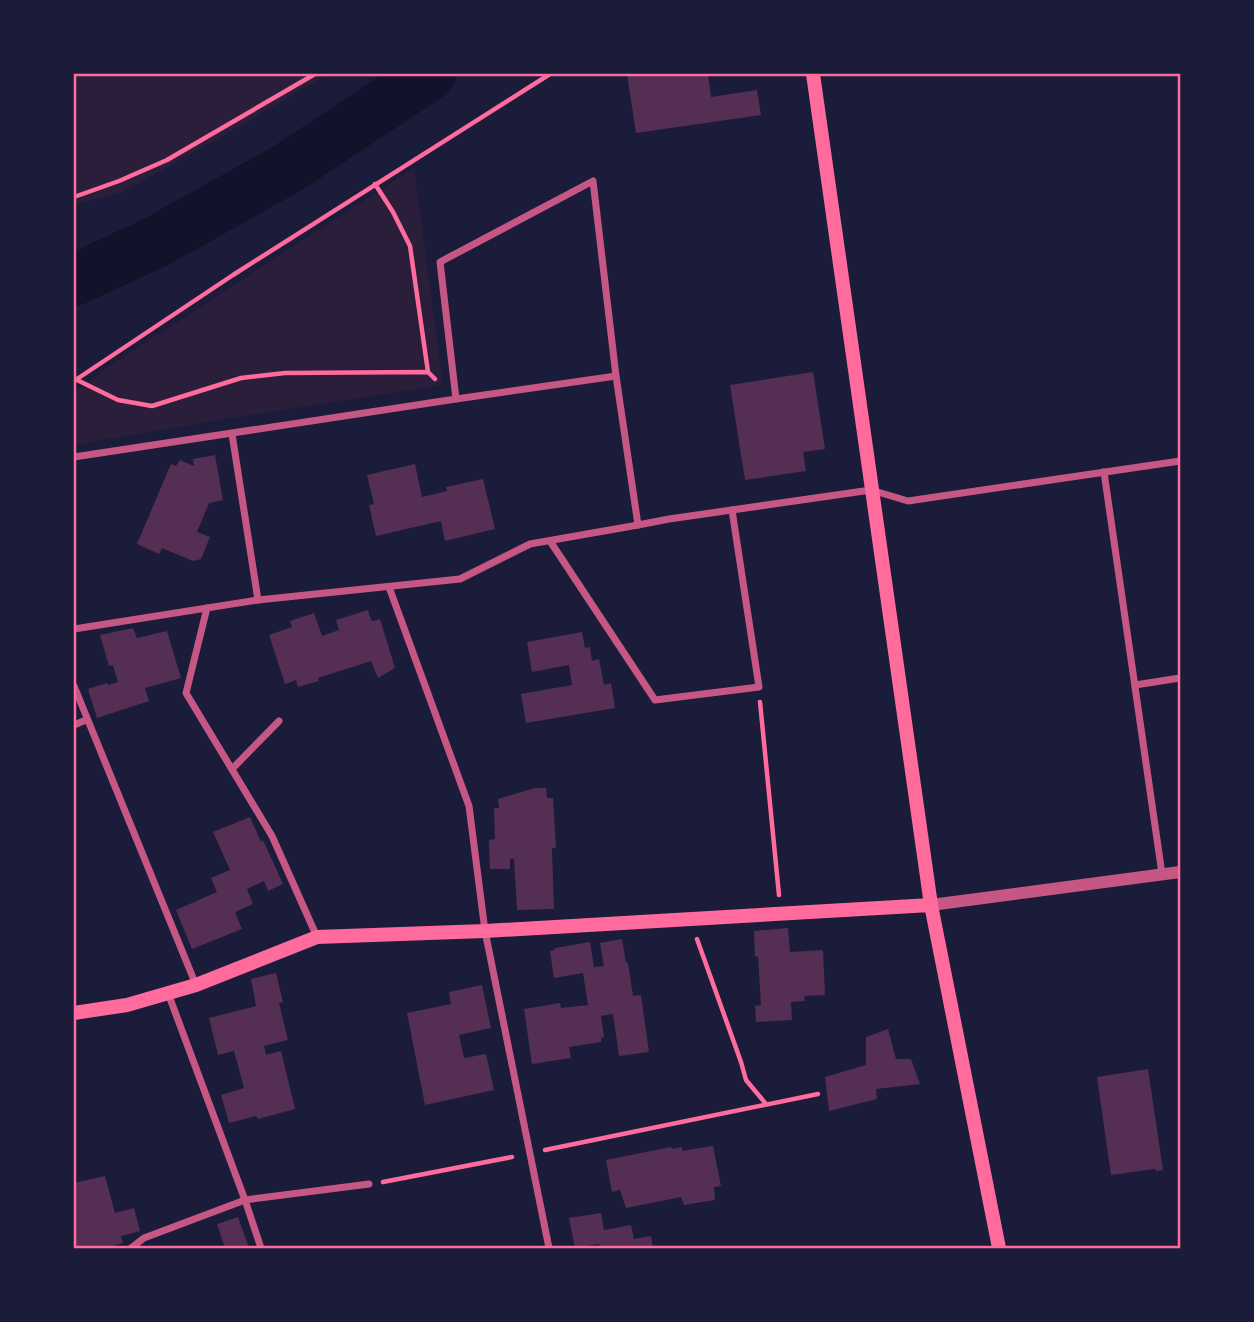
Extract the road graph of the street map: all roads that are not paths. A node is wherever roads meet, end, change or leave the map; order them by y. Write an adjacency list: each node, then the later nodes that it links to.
1 (813, 74): 8 (main road)
2 (616, 376): 3 (street); 3 (street); 10 (street)
3 (456, 399): 4 (street)
4 (232, 434): 5 (street); 13 (street)
5 (74, 457)
6 (1181, 461): 7 (street)
7 (1104, 472): 8 (street); 17 (street)
8 (871, 490): 9 (street); 25 (main road)
9 (732, 510): 10 (street); 11 (street)
10 (638, 526): 11 (street)
11 (550, 541): 12 (street)
12 (389, 587): 13 (street); 26 (street)
13 (258, 600): 14 (street)
14 (207, 608): 15 (street); 22 (street)
15 (74, 629)
16 (1181, 678): 17 (street)
17 (1135, 685): 24 (street)
18 (74, 686): 19 (street)
19 (86, 720): 21 (street); 28 (street)
20 (278, 721): 22 (street)
21 (74, 725)
22 (232, 769): 27 (street)
23 (1181, 872): 24 (street)
24 (1163, 874): 25 (street)
25 (931, 905): 26 (main road); 36 (main road)
26 (485, 931): 27 (main road); 35 (street)
27 (317, 937): 28 (main road)
28 (196, 985): 29 (main road)
29 (168, 993): 30 (main road); 32 (street)
30 (74, 1013)
31 (369, 1184): 32 (street)
32 (245, 1200): 33 (street); 34 (street)
33 (131, 1248)
34 (261, 1248)
35 (549, 1248)
36 (999, 1248)

